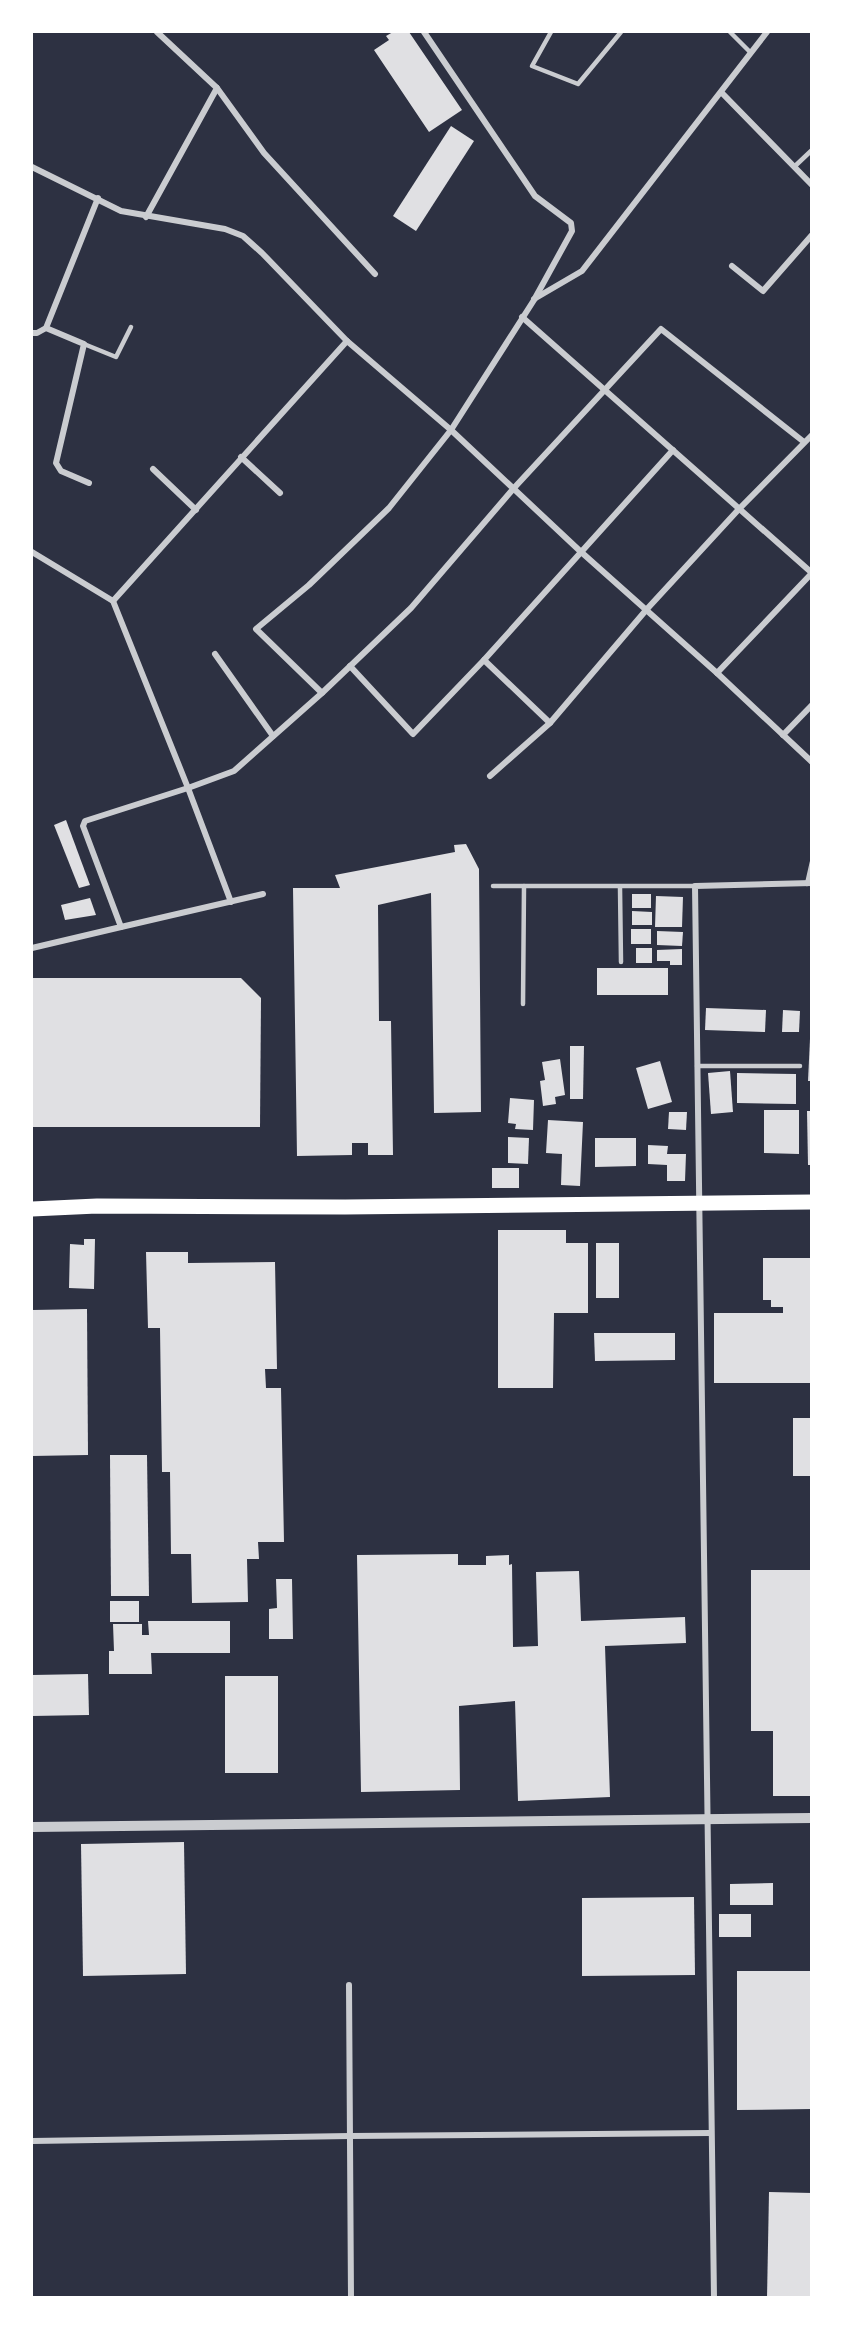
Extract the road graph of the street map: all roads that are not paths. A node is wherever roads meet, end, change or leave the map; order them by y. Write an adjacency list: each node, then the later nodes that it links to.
1 (157, 32): 8 (street)
2 (424, 32): 19 (street)
3 (551, 32): 4 (lane)
4 (621, 32)
5 (730, 32): 7 (lane)
6 (767, 32): 7 (street)
7 (751, 53): 9 (street)
8 (217, 88): 15 (street); 18 (street)
9 (722, 93): 12 (street); 19 (street)
10 (812, 150): 12 (lane)
11 (32, 167): 14 (street)
12 (794, 167): 13 (street)
13 (812, 185)
14 (98, 198): 15 (street); 22 (street)
15 (146, 217): 24 (street)
16 (812, 235): 17 (street)
17 (732, 266)
18 (375, 274)
19 (534, 300): 20 (street)
20 (522, 316): 26 (street); 27 (street)
21 (131, 327): 25 (lane)
22 (46, 328): 23 (street); 25 (street)
23 (32, 333)
24 (347, 341): 27 (street); 31 (street)
25 (84, 344): 33 (street)
26 (604, 389): 29 (street); 30 (street); 34 (street)
27 (451, 430): 34 (street); 47 (street)
28 (812, 435): 29 (street)
29 (804, 442): 36 (street)
30 (673, 450): 36 (street); 38 (street)
31 (241, 457): 35 (street); 37 (street)
32 (153, 469): 37 (street)
33 (89, 483)
34 (514, 488): 38 (street); 45 (street)
35 (280, 493)
36 (739, 509): 40 (street); 42 (street)
37 (196, 510): 41 (street)
38 (580, 551): 42 (street); 44 (street)
39 (32, 552): 41 (street)
40 (812, 573): 46 (street)
41 (113, 601): 54 (street)
42 (646, 609): 46 (street); 49 (street)
43 (215, 654): 51 (street)
44 (484, 660): 45 (street); 49 (street)
45 (350, 666): 47 (street)
46 (717, 673): 50 (street)
47 (322, 693): 51 (street)
48 (812, 705): 50 (street)
49 (550, 723): 53 (street)
50 (783, 735): 52 (street)
51 (273, 736): 54 (street)
52 (812, 762)
53 (490, 776)
54 (188, 788): 62 (street); 63 (street)
55 (812, 862): 56 (lane)
56 (809, 884): 59 (street)
57 (493, 886): 58 (lane)
58 (524, 886): 60 (lane); 66 (lane)
59 (695, 886): 60 (lane); 67 (street)
60 (620, 888): 65 (lane)
61 (263, 894): 62 (street)
62 (231, 902): 63 (street)
63 (121, 927): 64 (street)
64 (32, 948)
65 (621, 962)
66 (523, 1004)
67 (697, 1066): 68 (lane); 70 (street)
68 (800, 1066)
69 (812, 1202): 70 (main road)
70 (699, 1203): 71 (main road); 73 (street)
71 (32, 1209)
72 (812, 1818): 73 (street)
73 (707, 1820): 74 (street); 76 (street)
74 (32, 1827)
75 (349, 1985): 77 (street)
76 (711, 2133): 77 (street); 80 (street)
77 (351, 2136): 78 (street); 79 (street)
78 (32, 2141)
79 (351, 2298)
80 (714, 2298)

